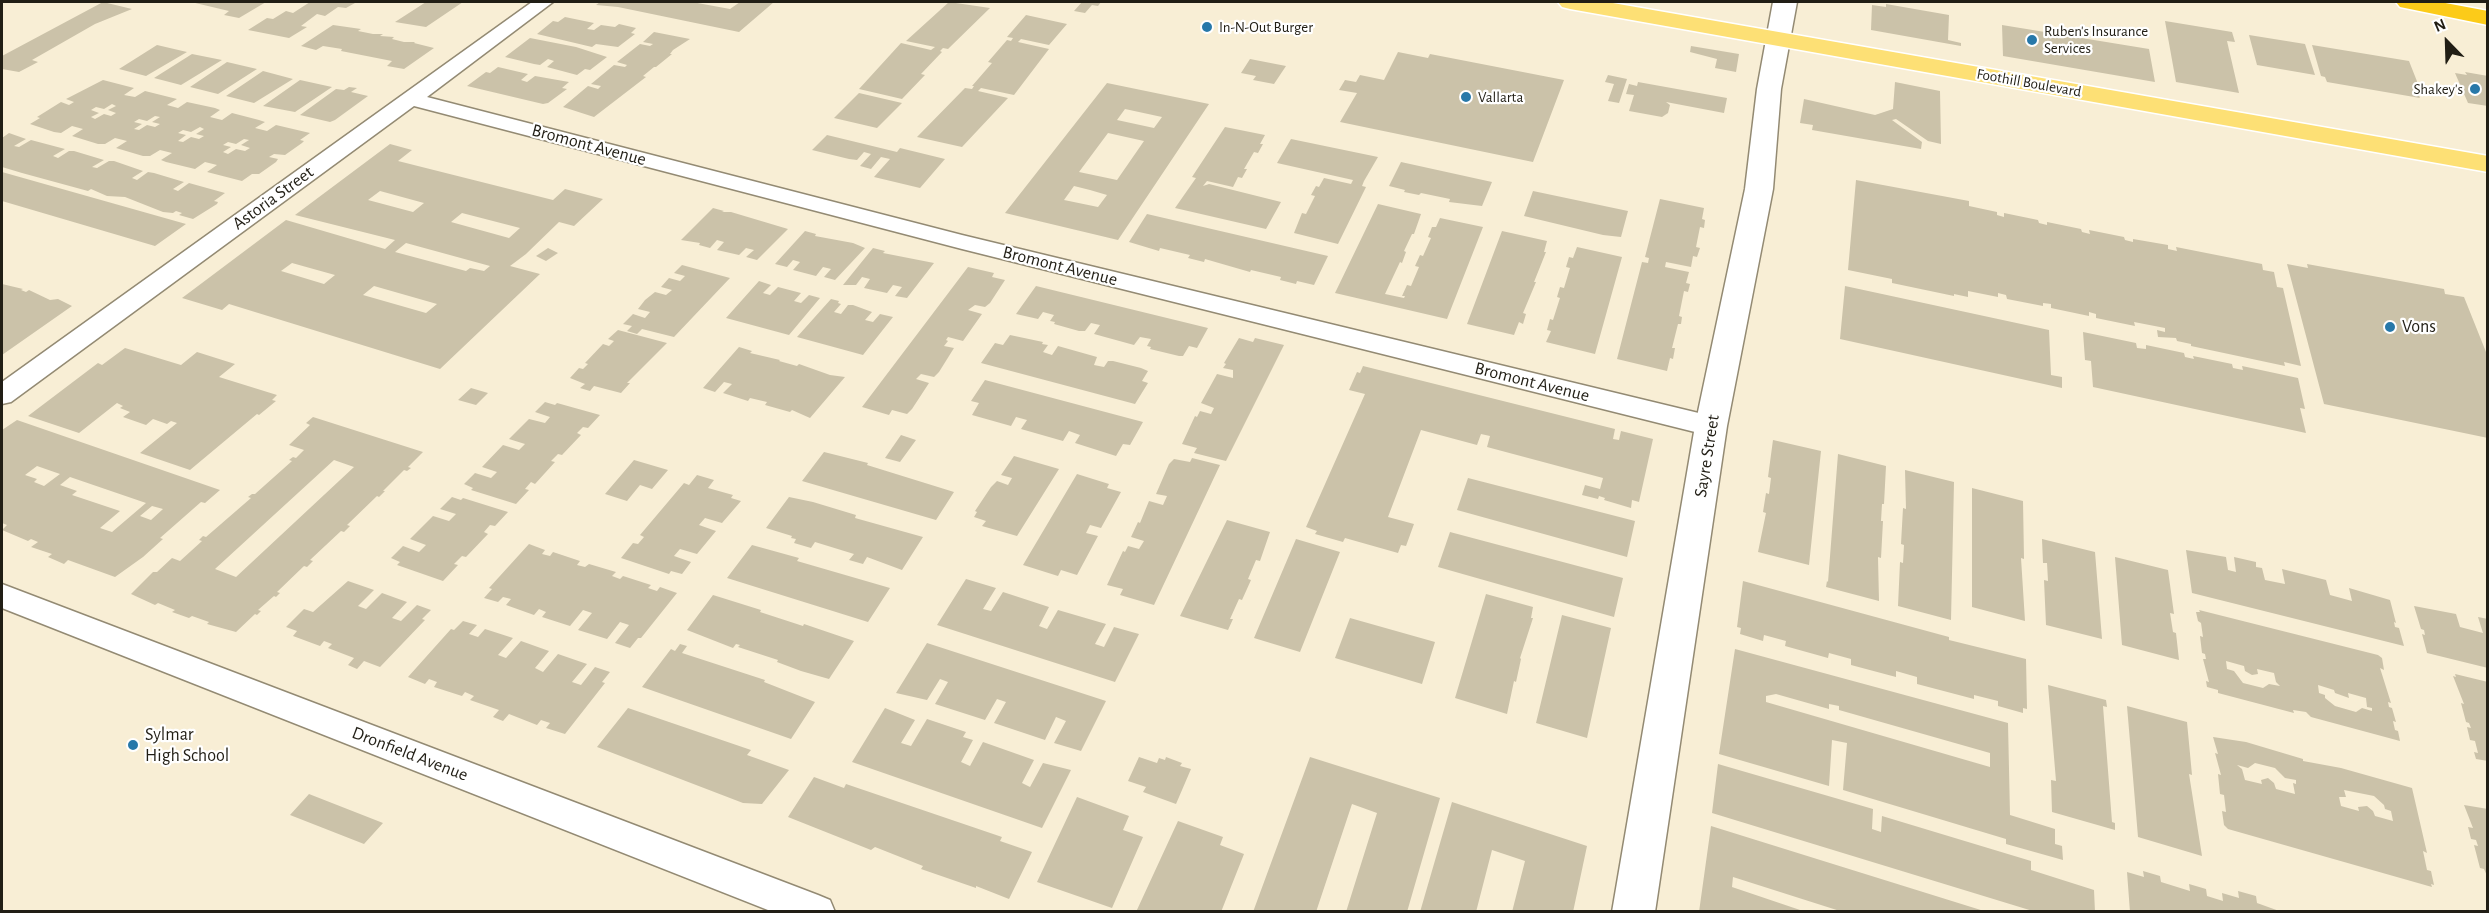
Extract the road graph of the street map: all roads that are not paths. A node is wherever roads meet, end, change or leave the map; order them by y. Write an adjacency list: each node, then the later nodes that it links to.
1 (544, 2): 7 (street, Astoria Street)
2 (1570, 2): 6 (main road, Foothill Boulevard)
3 (1785, 2): 6 (street, Sayre Street)
4 (2408, 2): 5 (highway)
5 (2487, 18)
6 (1777, 38): 8 (main road, Foothill Boulevard); 10 (street, Sayre Street)
7 (411, 99): 9 (street, Astoria Street); 10 (street, Bromont Avenue)
8 (2487, 164)
9 (2, 395)
10 (1711, 426): 13 (street, Sayre Street)
11 (2, 596): 12 (street, Dronfield Avenue)
12 (818, 912)
13 (1633, 912)

